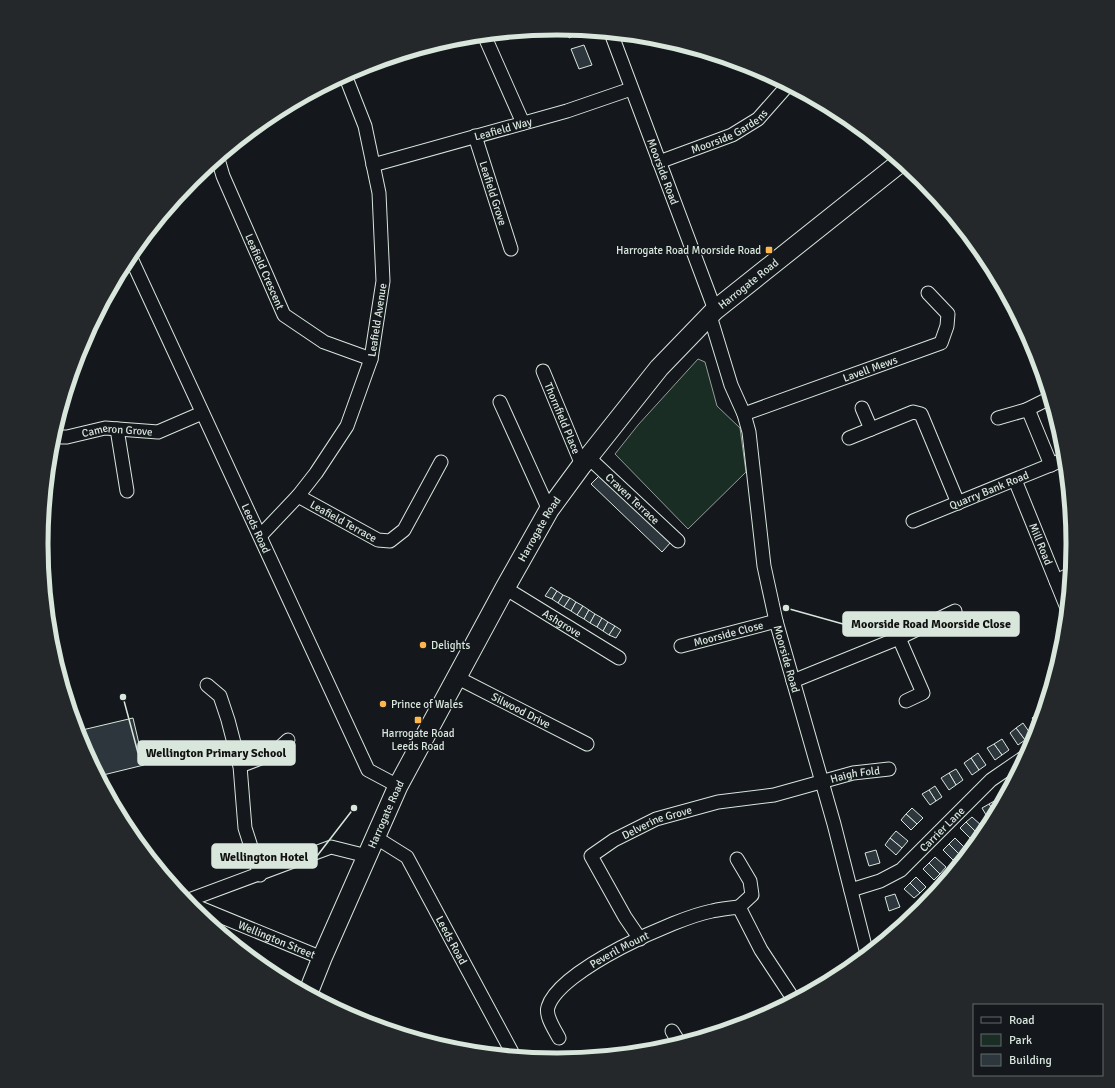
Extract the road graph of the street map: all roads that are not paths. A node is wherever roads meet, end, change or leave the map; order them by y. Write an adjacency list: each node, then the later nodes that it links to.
1 (613, 38): 5 (street, Moorside Road)
2 (486, 40): 6 (street)
3 (348, 80): 10 (street, Leafield Avenue)
4 (785, 88): 8 (street, Moorside Gardens)
5 (631, 89): 6 (street, Leafield Way); 8 (street, Moorside Road)
6 (522, 123): 7 (street, Leafield Way)
7 (475, 136): 10 (street, Leafield Way); 12 (street, Leafield Grove)
8 (659, 162): 15 (street, Moorside Road)
9 (219, 163): 16 (street, Leafield Crescent)
10 (373, 165): 16 (street, Leafield Avenue)
11 (897, 165): 15 (highway, Harrogate Road)
12 (511, 249)
13 (133, 263): 22 (street, Leeds Road)
14 (928, 293): 23 (street, Lavell Mews)
15 (712, 313): 23 (street, Moorside Road); 29 (highway, Harrogate Road)
16 (371, 359): 35 (street, Leafield Avenue)
17 (543, 371): 29 (street, Thornfield Place)
18 (1045, 400): 21 (street)
19 (500, 402): 37 (street)
20 (862, 408): 26 (street)
21 (1026, 410): 24 (street); 32 (street)
22 (202, 413): 25 (street, Cameron Grove); 39 (street, Leeds Road)
23 (744, 414): 46 (street, Moorside Road)
24 (998, 418)
25 (117, 429): 27 (street, Cameron Grove); 34 (street)
26 (871, 429): 28 (street); 36 (street)
27 (60, 437)
28 (849, 438)
29 (585, 461): 37 (highway, Harrogate Road); 40 (street, Craven Terrace)
30 (441, 462): 35 (street, Leafield Terrace)
31 (1060, 462): 32 (street, Quarry Bank Road)
32 (1051, 466): 33 (street, Quarry Bank Road)
33 (1015, 480): 36 (street, Quarry Bank Road); 42 (street, Mill Road)
34 (127, 491)
35 (298, 496): 39 (street, Leafield Avenue)
36 (958, 503): 38 (street, Quarry Bank Road)
37 (549, 510): 43 (highway, Harrogate Road)
38 (913, 521)
39 (261, 535): 60 (street, Leeds Road)
40 (678, 541)
41 (1065, 576): 42 (street)
42 (1056, 581): 44 (street, Mill Road)
43 (505, 588): 49 (street, Ashgrove); 50 (highway, Harrogate Road)
44 (1063, 598)
45 (955, 611): 47 (street)
46 (776, 622): 48 (street, Moorside Close); 51 (street, Moorside Road)
47 (898, 638): 51 (street); 53 (street)
48 (681, 646)
49 (619, 658)
50 (456, 677): 55 (street, Silwood Drive); 60 (highway, Harrogate Road)
51 (793, 681): 59 (street, Moorside Road)
52 (207, 685): 57 (street)
53 (906, 701)
54 (288, 740): 57 (street)
55 (587, 744)
56 (1017, 762): 65 (street, Carrier Lane)
57 (240, 766): 64 (street)
58 (889, 769): 59 (street, Haigh Fold)
59 (822, 782): 65 (street, Moorside Road); 69 (street, Delverine Grove)
60 (398, 786): 61 (highway, Harrogate Road)
61 (375, 837): 62 (highway, Harrogate Road); 77 (street, Leeds Road)
62 (367, 856): 64 (street); 71 (highway, Harrogate Road)
63 (737, 859): 67 (street)
64 (260, 875): 66 (street)
65 (851, 890): 70 (street, Moorside Road)
66 (194, 900)
67 (739, 907): 69 (street, Peveril Mount); 73 (street)
68 (203, 909): 71 (street, Wellington Street)
69 (640, 939): 75 (street, Peveril Mount)
70 (866, 949)
71 (322, 958): 72 (highway, Harrogate Road)
72 (310, 989)
73 (792, 996)
74 (672, 1030): 76 (street)
75 (559, 1038)
76 (677, 1039)
77 (511, 1051)

